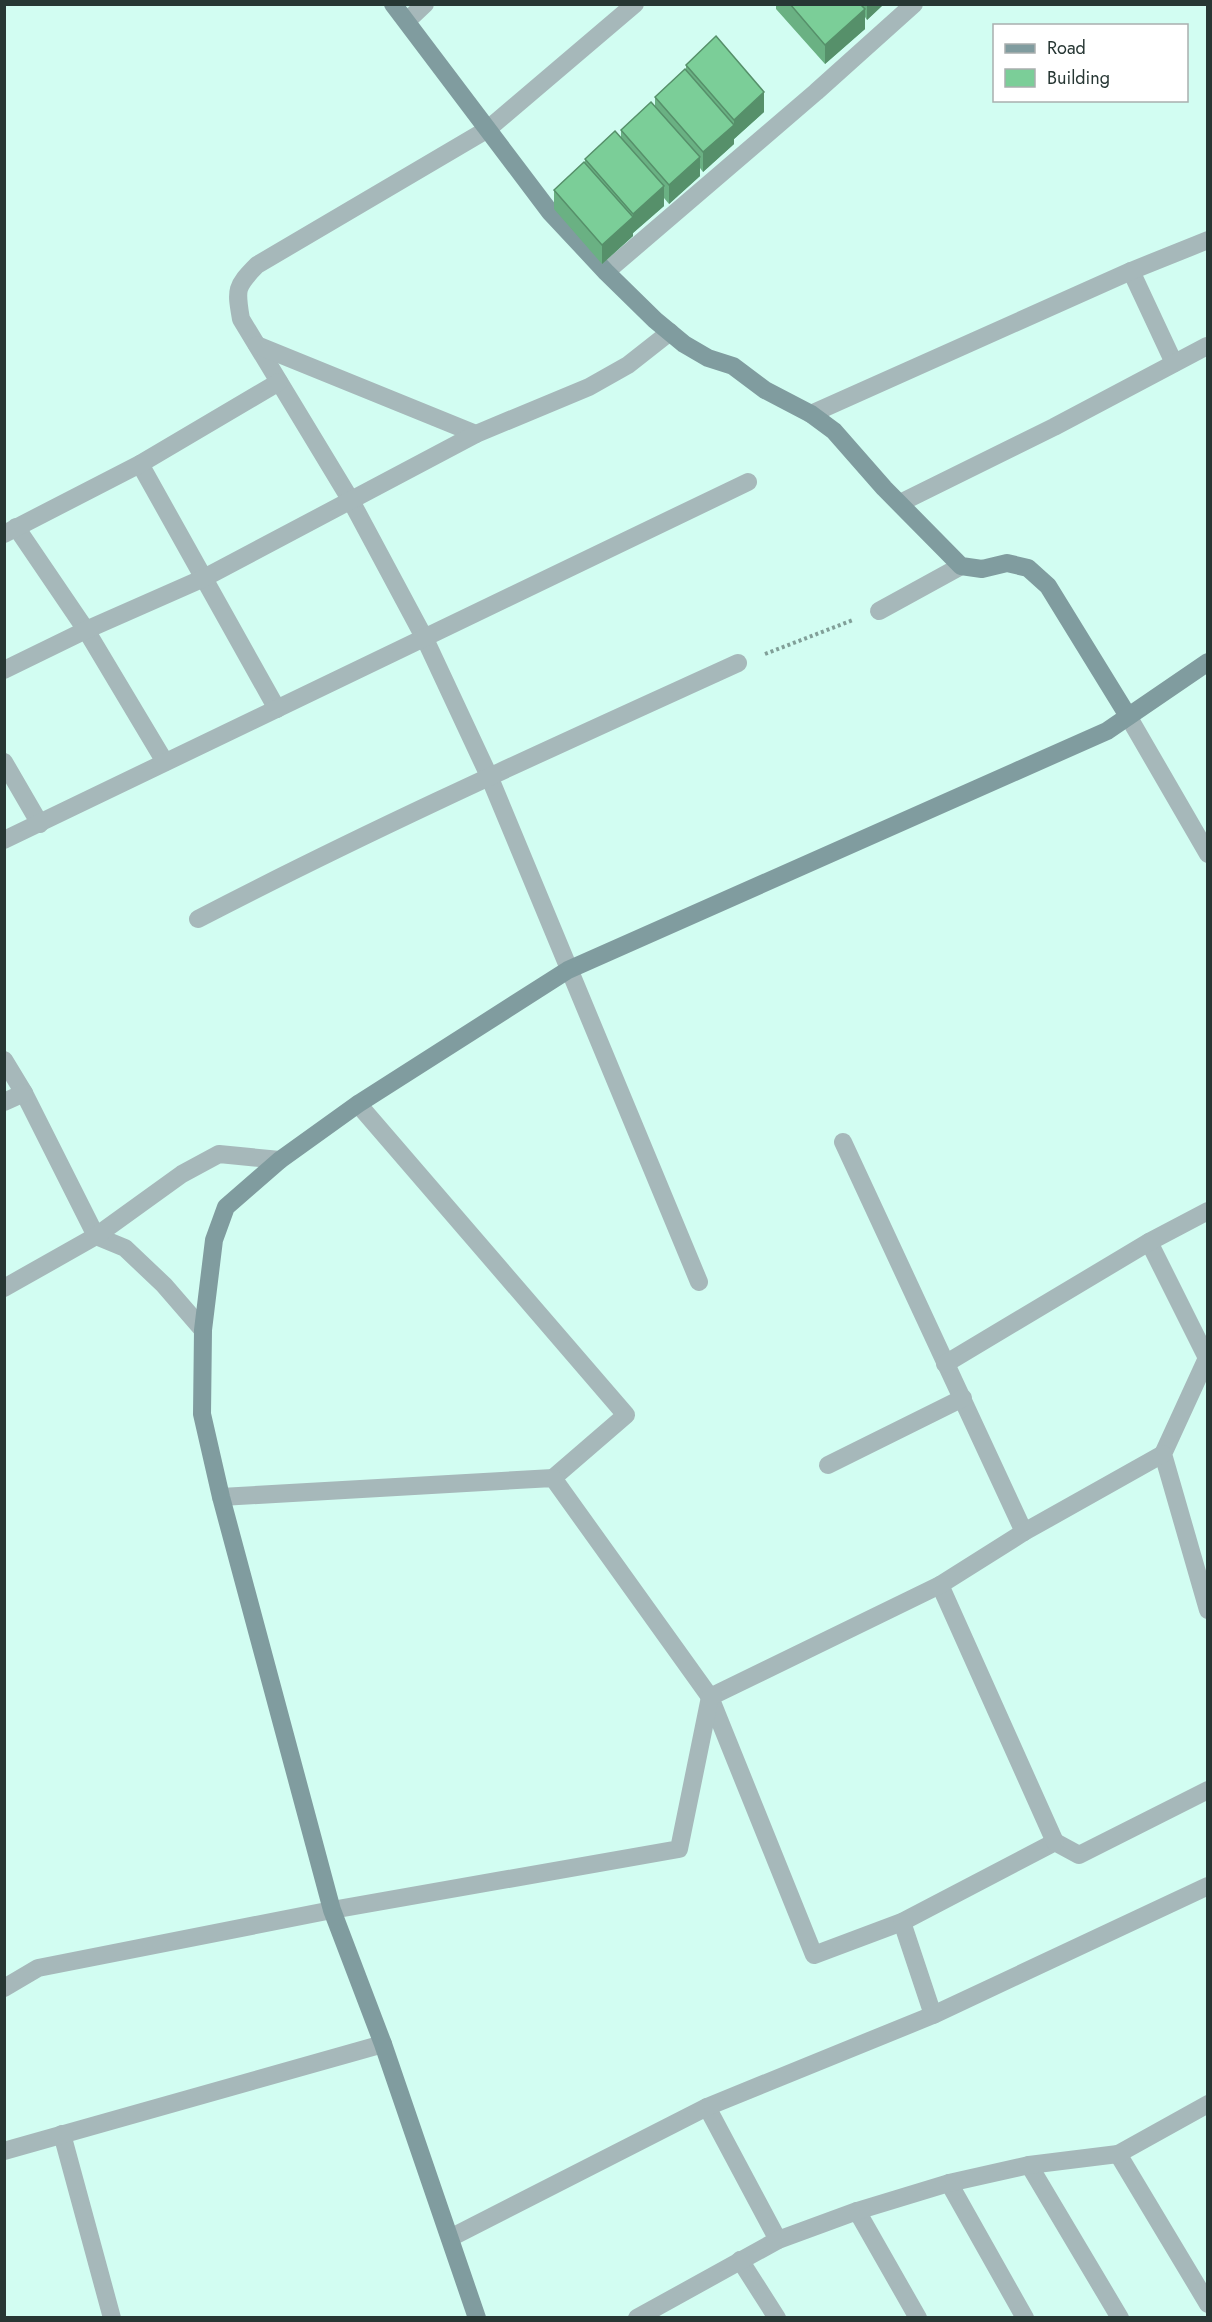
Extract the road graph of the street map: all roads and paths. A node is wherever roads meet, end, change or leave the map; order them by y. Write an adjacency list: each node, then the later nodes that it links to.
1 (393, 4): 5 (street)
2 (425, 4): 5 (street)
3 (635, 4): 6 (street)
4 (914, 4): 9 (street)
5 (407, 21): 6 (street)
6 (488, 129): 9 (street); 11 (street)
7 (1208, 240): 8 (street)
8 (1131, 271): 13 (street); 15 (street)
9 (606, 272): 10 (street)
10 (670, 332): 15 (street); 16 (street)
11 (257, 345): 14 (street); 16 (street)
12 (1207, 346): 13 (street)
13 (1174, 363): 20 (street)
14 (279, 382): 17 (street); 19 (street)
15 (811, 414): 20 (street)
16 (476, 434): 19 (street)
17 (140, 464): 21 (street); 23 (street)
18 (748, 482): 26 (street)
19 (350, 499): 23 (street); 26 (street)
20 (900, 503): 22 (street)
21 (10, 530): 25 (street)
22 (961, 566): 24 (street); 32 (street)
23 (204, 578): 25 (street); 31 (street)
24 (879, 611): 27 (path)
25 (86, 630): 30 (street); 34 (street)
26 (424, 639): 31 (street); 35 (street)
27 (758, 657)
28 (1208, 662): 32 (street)
29 (738, 663): 35 (street)
30 (4, 670)
31 (277, 709): 34 (street)
32 (1128, 716): 38 (street); 40 (street)
33 (4, 762): 36 (street)
34 (165, 762): 36 (street)
35 (489, 776): 39 (street); 40 (street)
36 (40, 824): 37 (street)
37 (4, 840)
38 (1208, 855)
39 (198, 919)
40 (568, 970): 44 (street); 50 (street)
41 (4, 1060): 42 (street)
42 (24, 1093): 43 (street); 48 (street)
43 (4, 1102)
44 (358, 1104): 46 (street); 57 (street)
45 (843, 1142): 53 (street)
46 (280, 1160): 48 (street); 52 (street)
47 (1208, 1211): 49 (street)
48 (96, 1236): 51 (street); 52 (street)
49 (1149, 1242): 53 (street); 55 (street)
50 (699, 1282)
51 (4, 1288)
52 (203, 1330): 58 (street)
53 (945, 1364): 54 (street)
54 (963, 1398): 56 (street); 59 (street)
55 (1163, 1454): 59 (street); 61 (street)
56 (828, 1465)
57 (553, 1478): 58 (street); 62 (street)
58 (220, 1497): 66 (street)
59 (1024, 1532): 60 (street)
60 (940, 1585): 62 (street); 64 (street)
61 (1208, 1610)
62 (710, 1697): 66 (street); 67 (street)
63 (1208, 1790): 64 (street)
64 (1055, 1842): 67 (street)
65 (1208, 1886): 69 (street)
66 (332, 1910): 68 (street); 70 (street)
67 (902, 1922): 69 (street)
68 (4, 1988)
69 (933, 2014): 72 (street)
70 (383, 2044): 73 (street); 79 (street)
71 (1208, 2104): 75 (street)
72 (707, 2107): 79 (street); 80 (street)
73 (62, 2134): 74 (street); 84 (street)
74 (5, 2150)
75 (1118, 2154): 76 (street); 82 (street)
76 (1029, 2164): 77 (street); 90 (street)
77 (949, 2183): 78 (street); 89 (street)
78 (857, 2211): 80 (street); 88 (street)
79 (450, 2238): 85 (street)
80 (777, 2240): 81 (street)
81 (740, 2260): 83 (street); 87 (street)
82 (1208, 2304)
83 (667, 2311): 86 (street)
84 (111, 2318)
85 (477, 2318)
86 (637, 2318)
87 (777, 2318)
88 (918, 2318)
89 (1025, 2318)
90 (1120, 2318)

